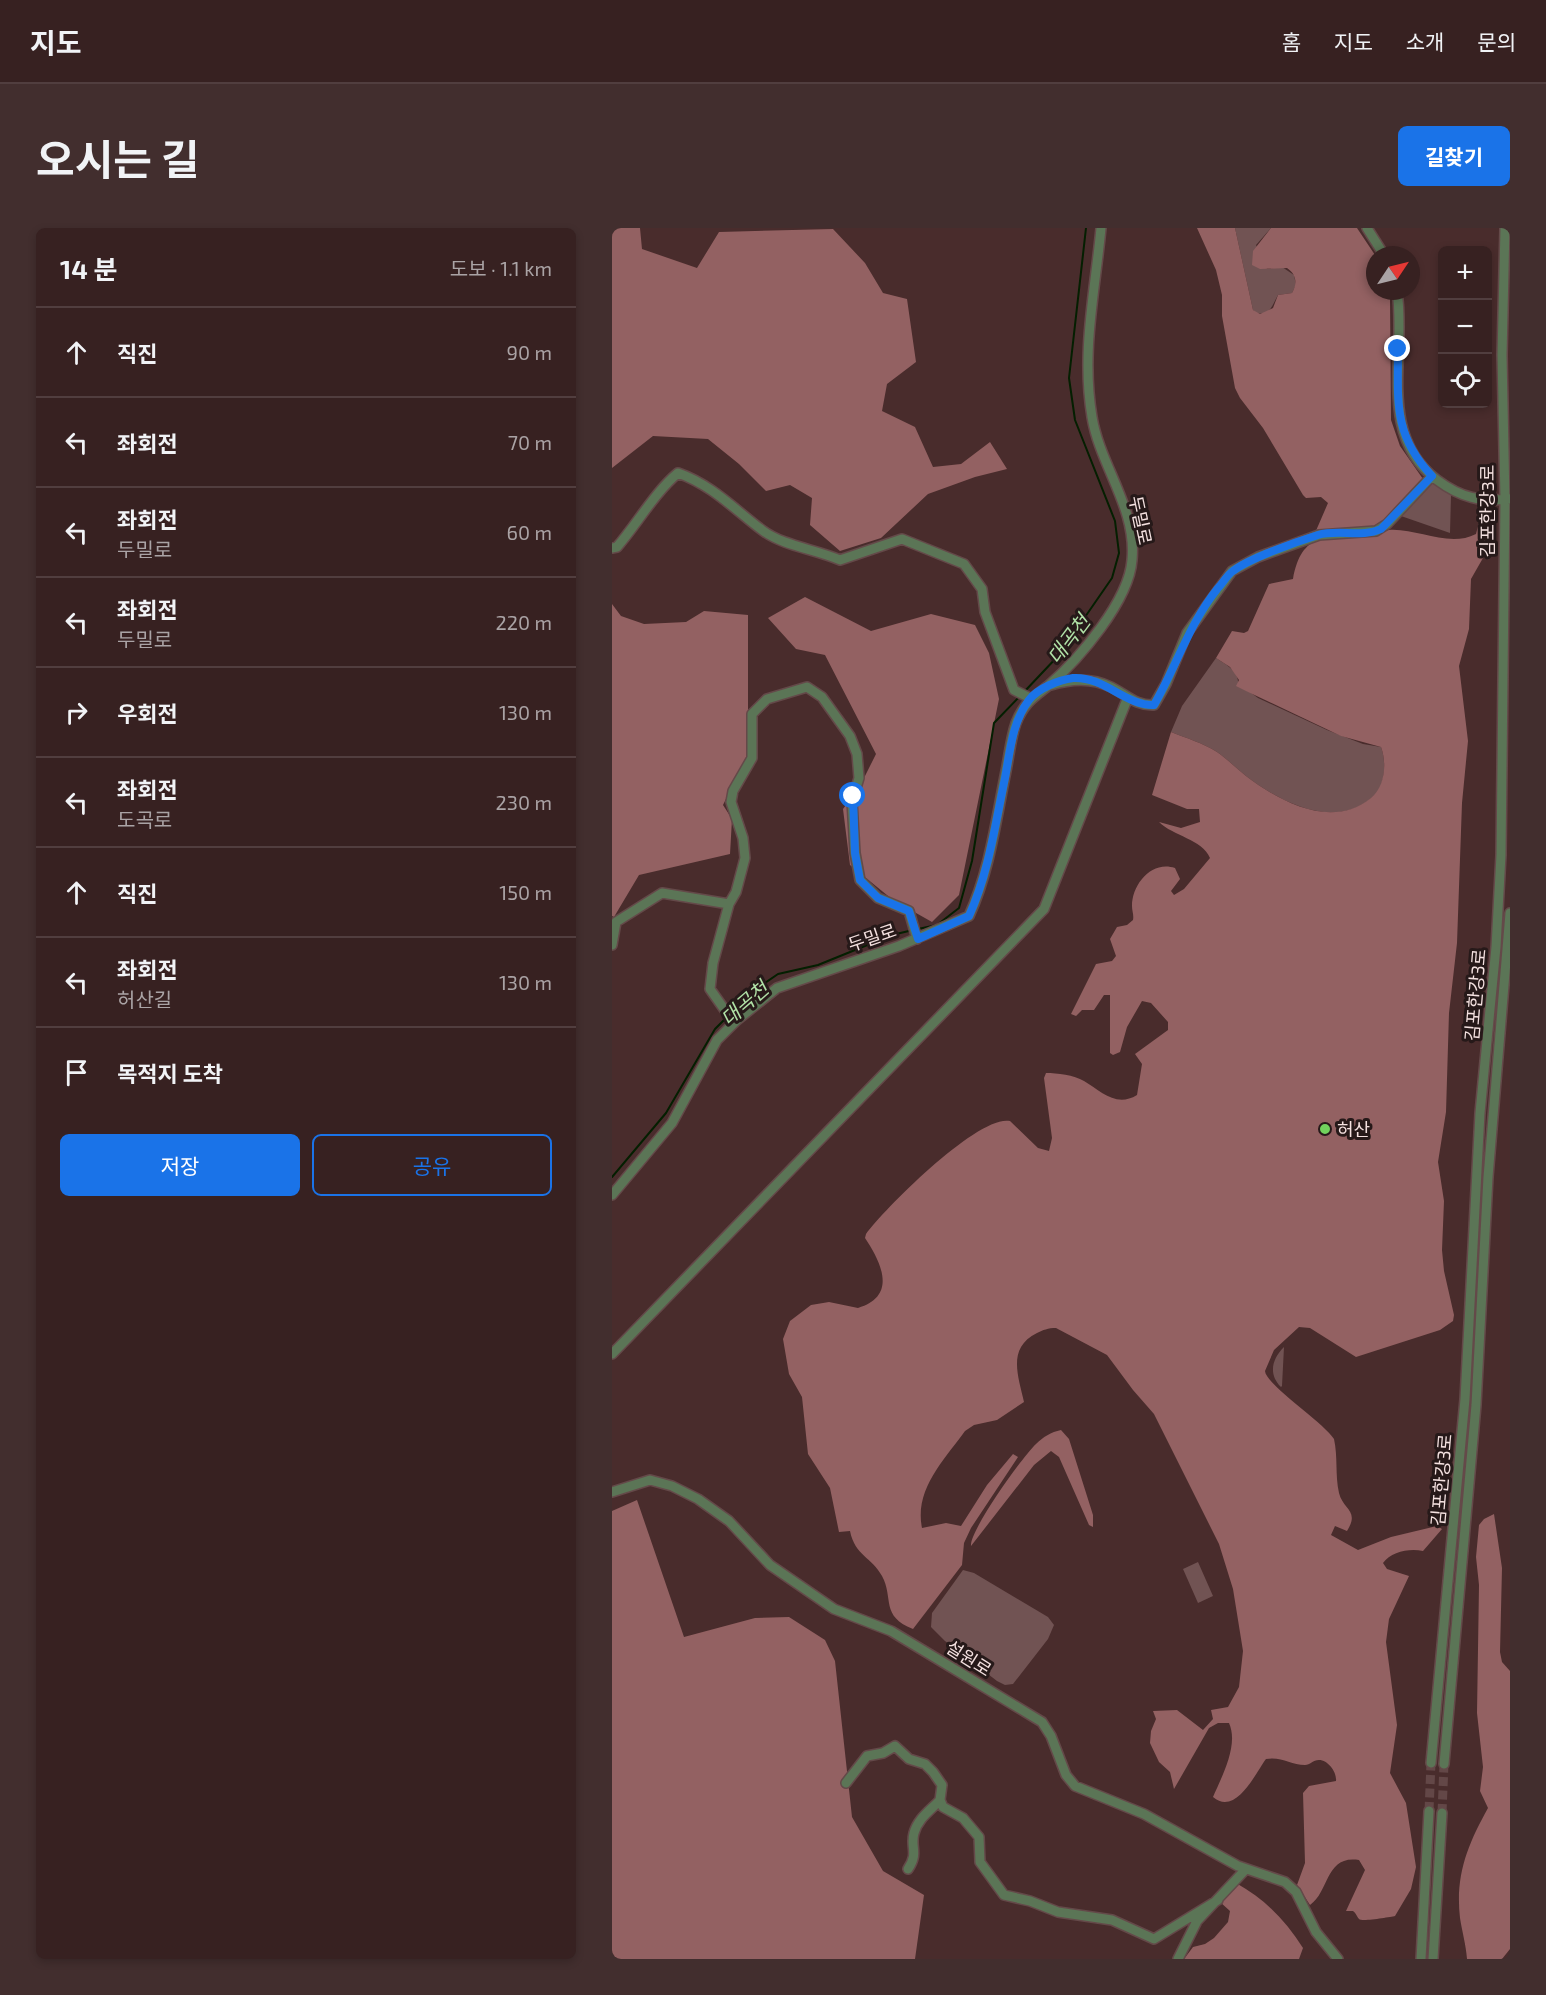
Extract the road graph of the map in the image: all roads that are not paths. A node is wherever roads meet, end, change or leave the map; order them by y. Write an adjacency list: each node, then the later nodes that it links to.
1 (1101, 228): 9 (street, 두밀로)
2 (1367, 228): 4 (street)
3 (1505, 228): 7 (street, 김포한강3로)
4 (1378, 246)
5 (1397, 300): 6 (street)
6 (1432, 476): 7 (street); 11 (street)
7 (1508, 499): 17 (street, 김포한강3로)
8 (612, 548): 10 (street)
9 (1048, 685): 10 (street, 두밀로); 11 (street)
10 (1025, 696): 14 (street, 두밀로)
11 (1128, 697): 25 (street)
12 (729, 904): 14 (street); 15 (street); 22 (street)
13 (1510, 913): 16 (street, 김포한강3로)
14 (916, 933): 22 (street, 두밀로)
15 (612, 945)
16 (1509, 951): 18 (street, 김포한강3로)
17 (1493, 982): 18 (street); 19 (street, 김포한강3로)
18 (1507, 983): 20 (street, 김포한강3로)
19 (1491, 994): 20 (street); 27 (street, 김포한강3로)
20 (1507, 995): 23 (street, 김포한강3로)
21 (1510, 1016): 23 (street)
22 (730, 1018): 24 (street, 두밀로)
23 (1501, 1030): 28 (street, 김포한강3로)
24 (612, 1195)
25 (612, 1354)
26 (612, 1492): 34 (street, 설원로)
27 (1431, 1763)
28 (1444, 1764)
29 (846, 1783): 30 (street)
30 (940, 1800): 33 (street); 35 (street)
31 (1429, 1811): 38 (street)
32 (1442, 1813): 39 (street)
33 (908, 1869)
34 (1246, 1869): 35 (street); 37 (street, 설원로)
35 (1218, 1900): 36 (street)
36 (1178, 1959)
37 (1338, 1959)
38 (1421, 1959)
39 (1433, 1959)

